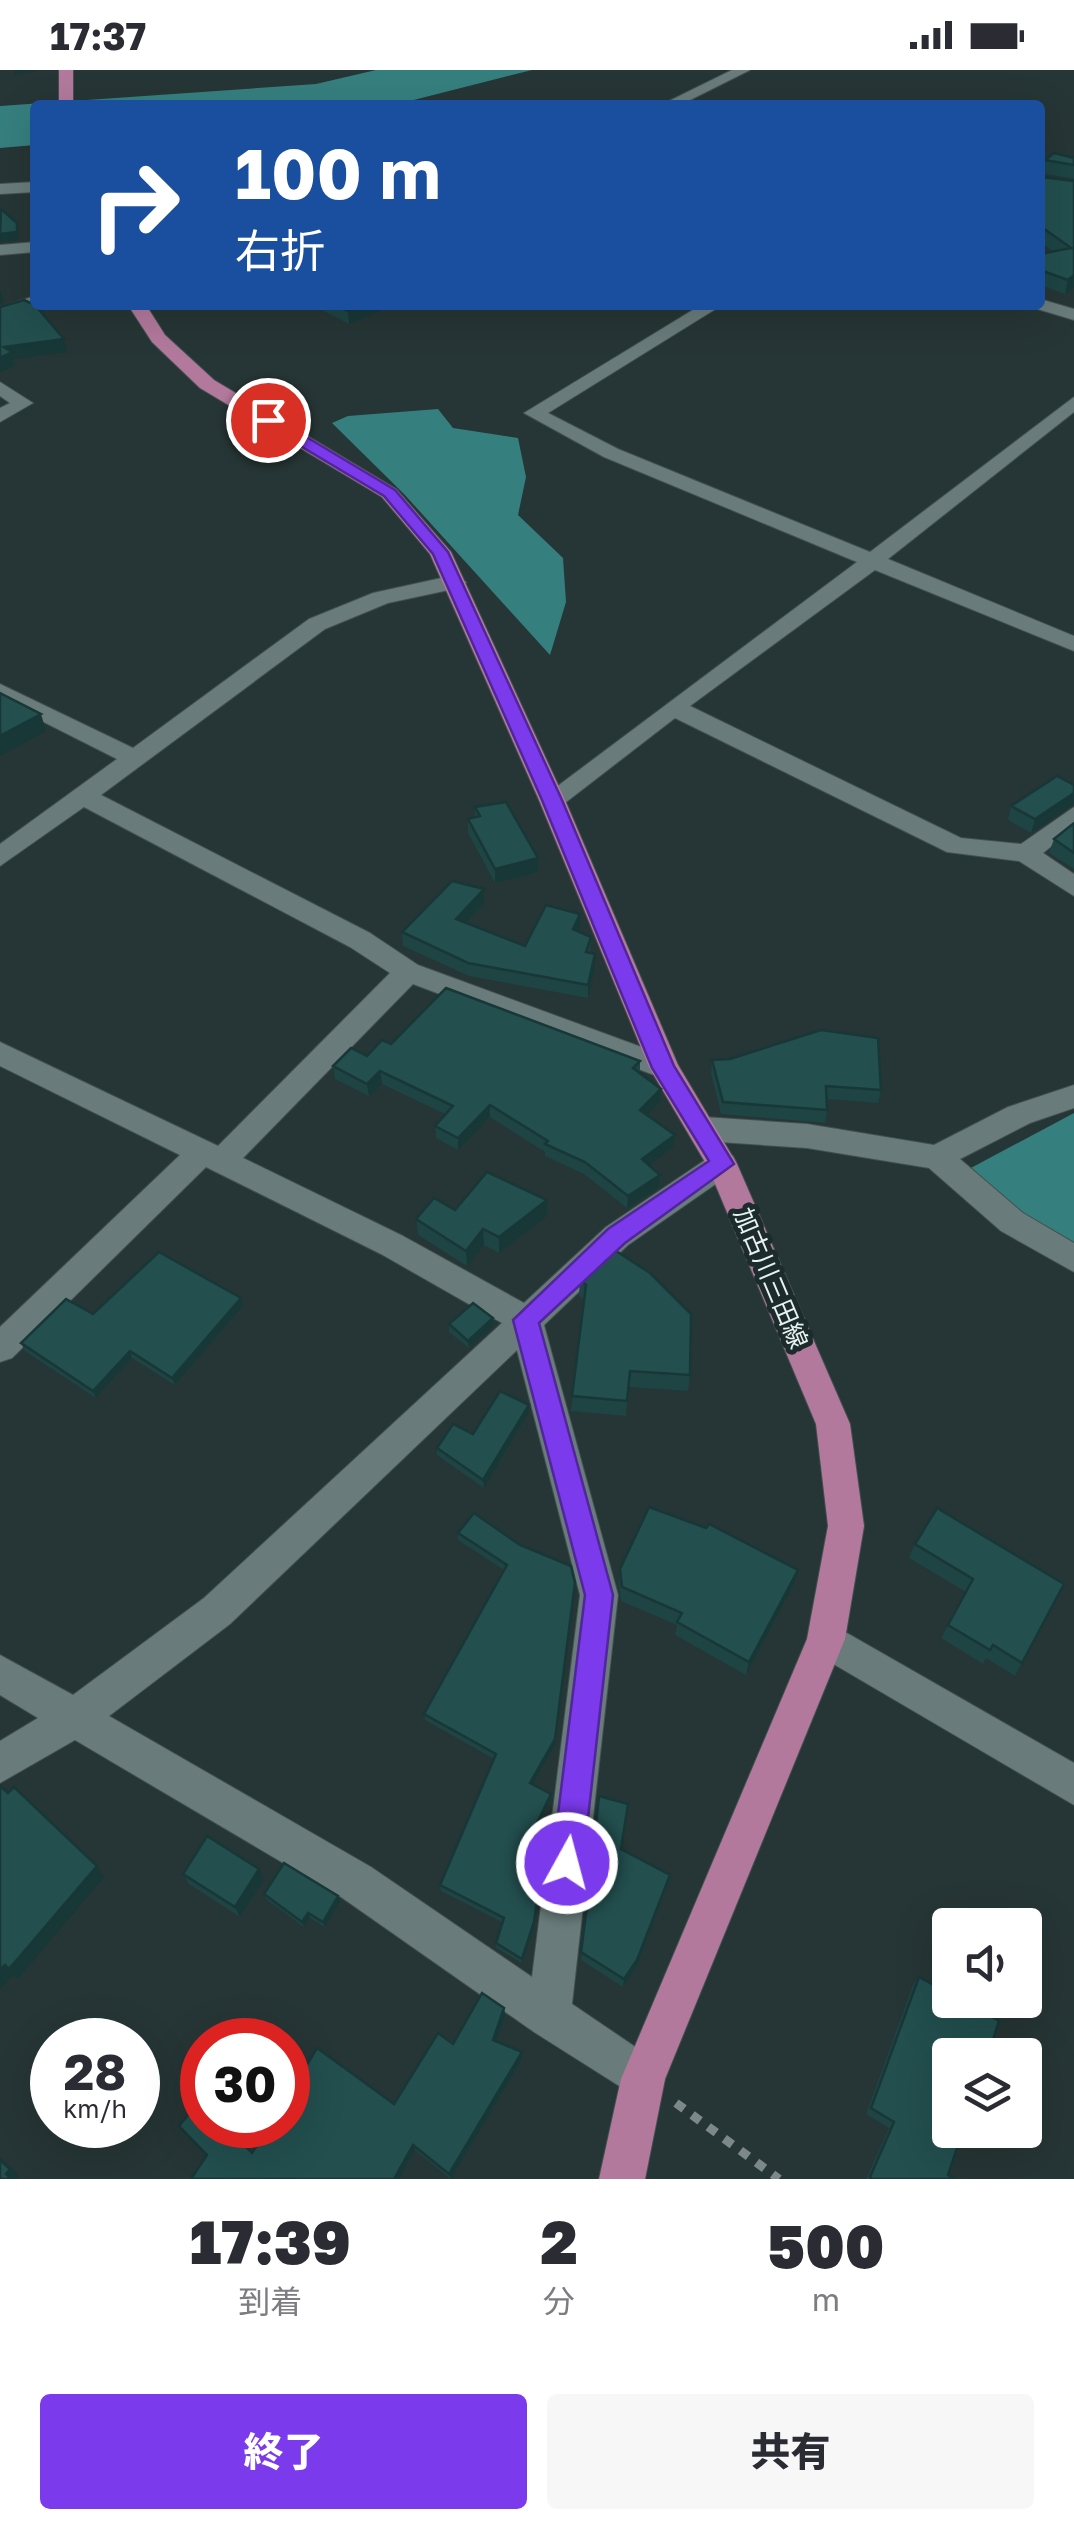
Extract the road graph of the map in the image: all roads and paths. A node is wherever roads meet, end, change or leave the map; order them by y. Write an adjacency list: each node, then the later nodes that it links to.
1 (66, 70): 3 (main road)
2 (743, 70): 4 (street)
3 (65, 98)
4 (679, 100)
5 (30, 187): 6 (street)
6 (0, 189)
7 (30, 247): 8 (street)
8 (0, 250)
9 (30, 303): 13 (street)
10 (1045, 306): 14 (street)
11 (140, 310): 19 (main road, 加古川三田線)
12 (705, 310): 18 (street)
13 (0, 312)
14 (1074, 315)
15 (0, 388): 17 (street)
16 (1074, 403): 18 (street)
17 (0, 416)
18 (873, 559): 20 (street); 22 (street)
19 (455, 582): 23 (street); 25 (main road, 加古川三田線)
20 (1074, 644)
21 (0, 691): 23 (street)
22 (674, 708): 25 (street); 27 (street)
23 (136, 760): 24 (street)
24 (84, 797): 28 (street); 30 (street)
25 (552, 800): 32 (main road, 加古川三田線)
26 (1074, 815): 27 (street)
27 (1026, 854): 29 (street)
28 (0, 857)
29 (1074, 887)
30 (408, 972): 32 (street); 36 (street)
31 (0, 1054): 36 (street)
32 (664, 1068): 34 (main road, 加古川三田線)
33 (1074, 1096): 35 (street)
34 (704, 1128): 35 (street); 37 (main road, 加古川三田線)
35 (937, 1156): 38 (street)
36 (212, 1157): 39 (street); 40 (street)
37 (722, 1164): 39 (street); 41 (main road, 加古川三田線)
38 (1074, 1259)
39 (526, 1320): 43 (street); 46 (street)
40 (0, 1348)
41 (826, 1639): 45 (street); 47 (main road, 加古川三田線)
42 (0, 1674): 43 (street)
43 (73, 1719): 44 (street); 46 (street)
44 (0, 1763)
45 (1074, 1785)
46 (549, 2017): 47 (street)
47 (642, 2079): 48 (main road, 加古川三田線); 49 (path)
48 (622, 2179)
49 (778, 2179)

